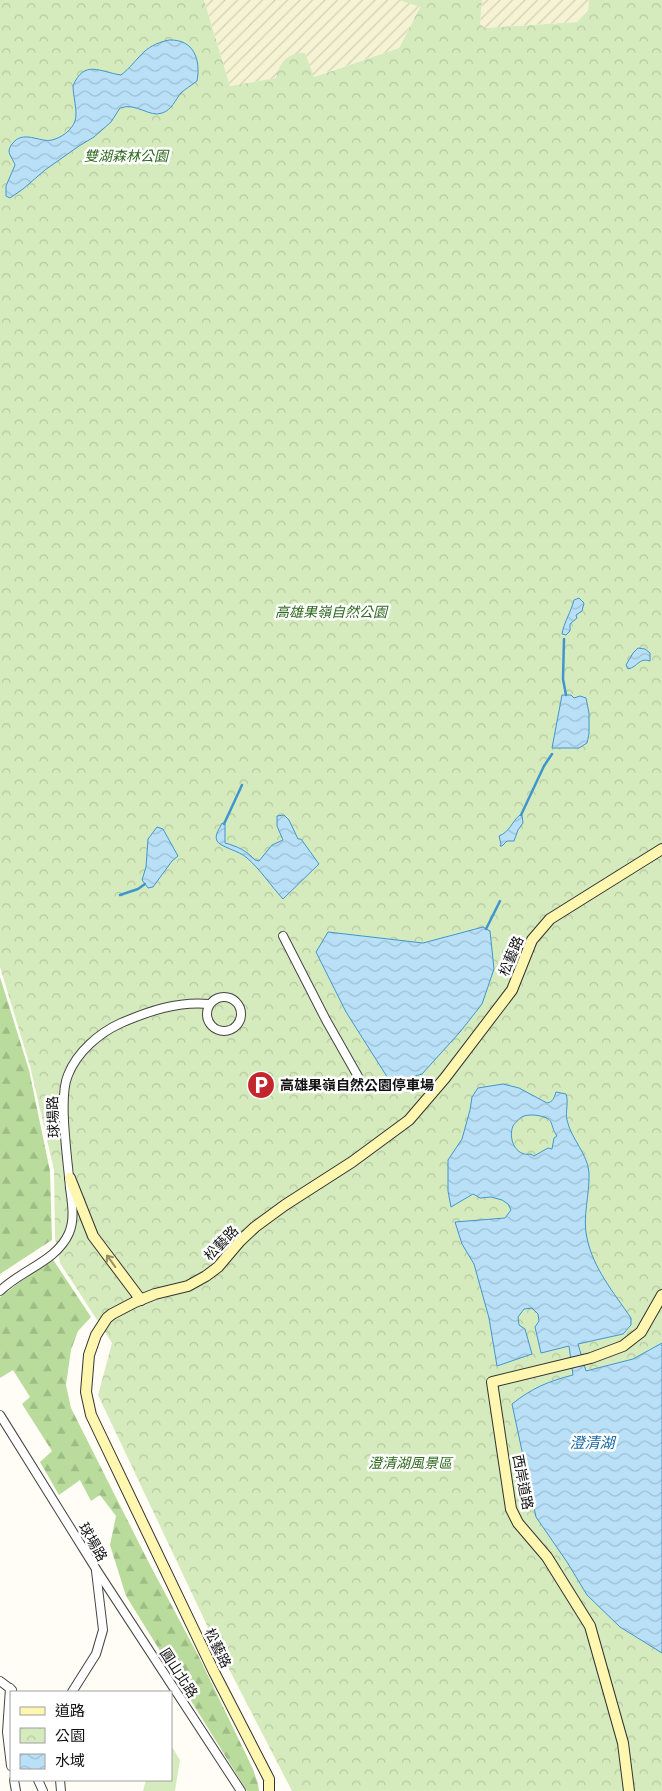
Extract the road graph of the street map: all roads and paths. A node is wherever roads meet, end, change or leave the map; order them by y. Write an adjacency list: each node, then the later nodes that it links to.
1 (662, 849): 6 (street, 松藝路)
2 (283, 936): 4 (street)
3 (209, 1004): 3 (street, 球場路); 5 (street, 球場路)
4 (364, 1087)
5 (70, 1178): 7 (street, 球場路); 9 (street, one-way to 5)
6 (174, 1290): 9 (street, 松藝路); 10 (street)
7 (0, 1291)
8 (662, 1295): 20 (street, 西岸道路)
9 (141, 1300): 10 (street, 松藝路)
10 (120, 1310): 19 (street, 松藝路)
11 (0, 1415): 12 (street, 球場路)
12 (96, 1569): 15 (street, 球場路); 18 (street, 圓山北路)
13 (0, 1681): 14 (street)
14 (12, 1690)
15 (73, 1691)
16 (10, 1707): 17 (street)
17 (10, 1758)
18 (240, 1791)
19 (269, 1791)
20 (629, 1791)

